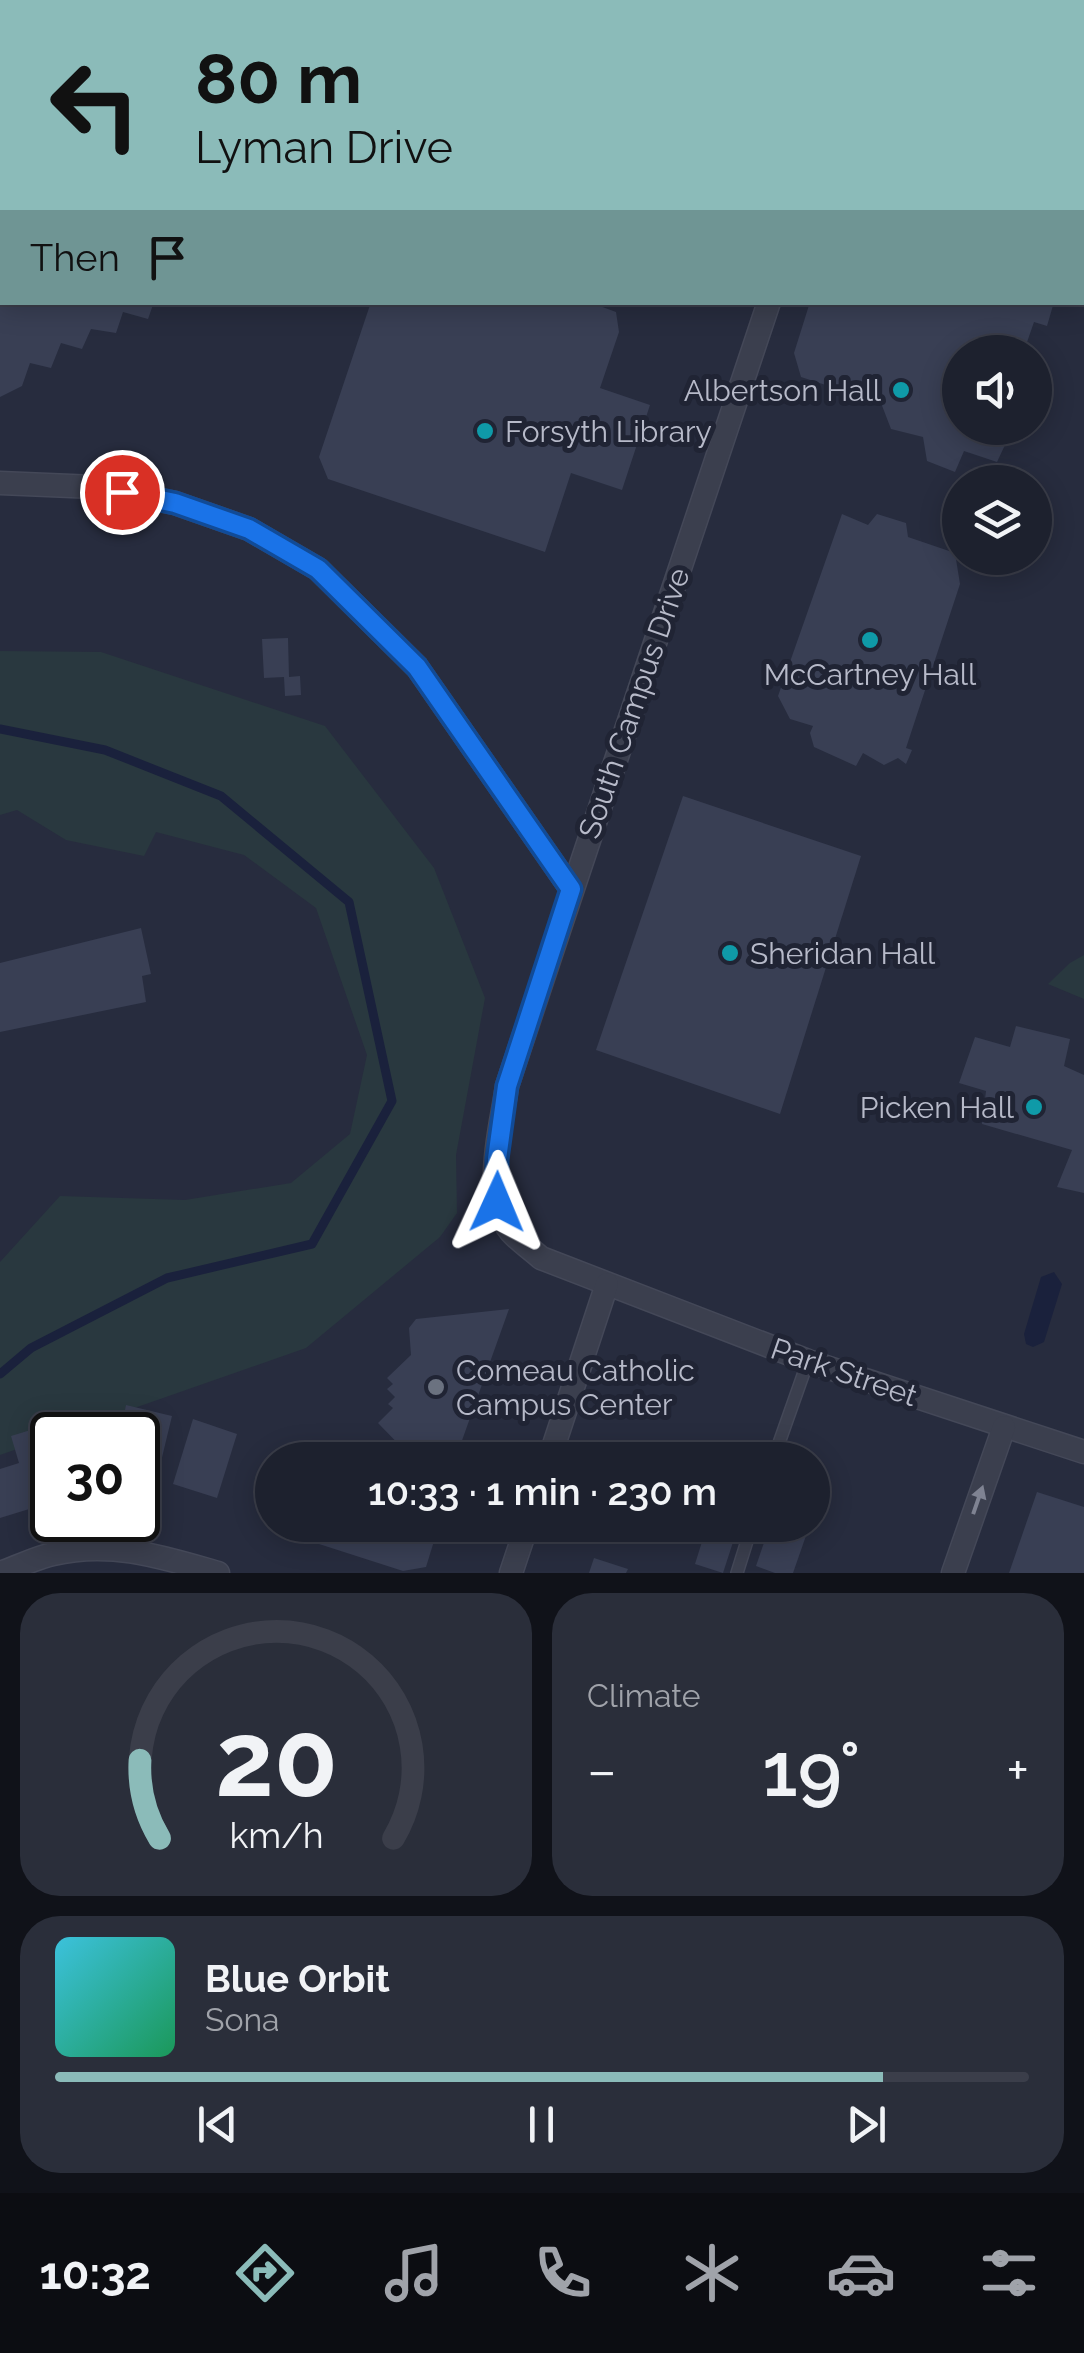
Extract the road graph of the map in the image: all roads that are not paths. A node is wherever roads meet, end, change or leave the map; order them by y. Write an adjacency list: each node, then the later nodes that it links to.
1 (768, 305): 3 (street, South Campus Drive)
2 (0, 483): 3 (street)
3 (571, 889): 4 (street, South Campus Drive)
4 (606, 1284): 5 (street, Park Street); 7 (street)
5 (808, 1361): 6 (street, Park Street); 8 (lane)
6 (1004, 1427): 9 (street, Park Street); 17 (street, one-way to 6)
7 (555, 1442)
8 (779, 1442)
9 (1084, 1452)
10 (521, 1542): 15 (street)
11 (747, 1542): 16 (lane)
12 (48, 1564): 13 (street); 14 (street)
13 (0, 1573)
14 (218, 1573)
15 (511, 1573)
16 (737, 1573)
17 (954, 1573)

